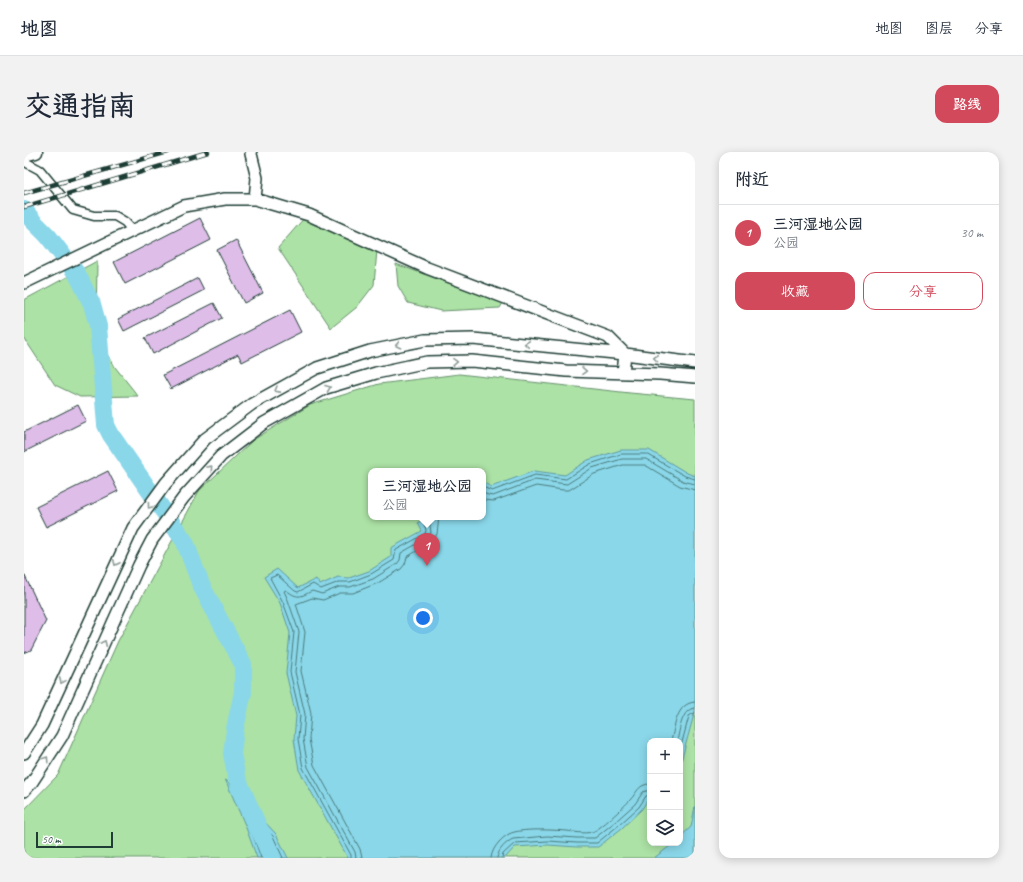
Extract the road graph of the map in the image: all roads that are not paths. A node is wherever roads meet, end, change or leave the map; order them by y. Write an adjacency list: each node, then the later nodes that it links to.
1 (36, 152): 3 (main road)
2 (251, 154): 4 (main road)
3 (24, 156): 5 (street)
4 (255, 199): 5 (main road); 7 (main road)
5 (133, 231): 6 (main road)
6 (24, 283)
7 (625, 354): 8 (main road, one-way to 7); 9 (main road); 11 (main road, one-way to 11)
8 (695, 363)
9 (623, 373): 10 (main road); 12 (main road, one-way to 9)
10 (695, 377)
11 (24, 753)
12 (24, 791)

